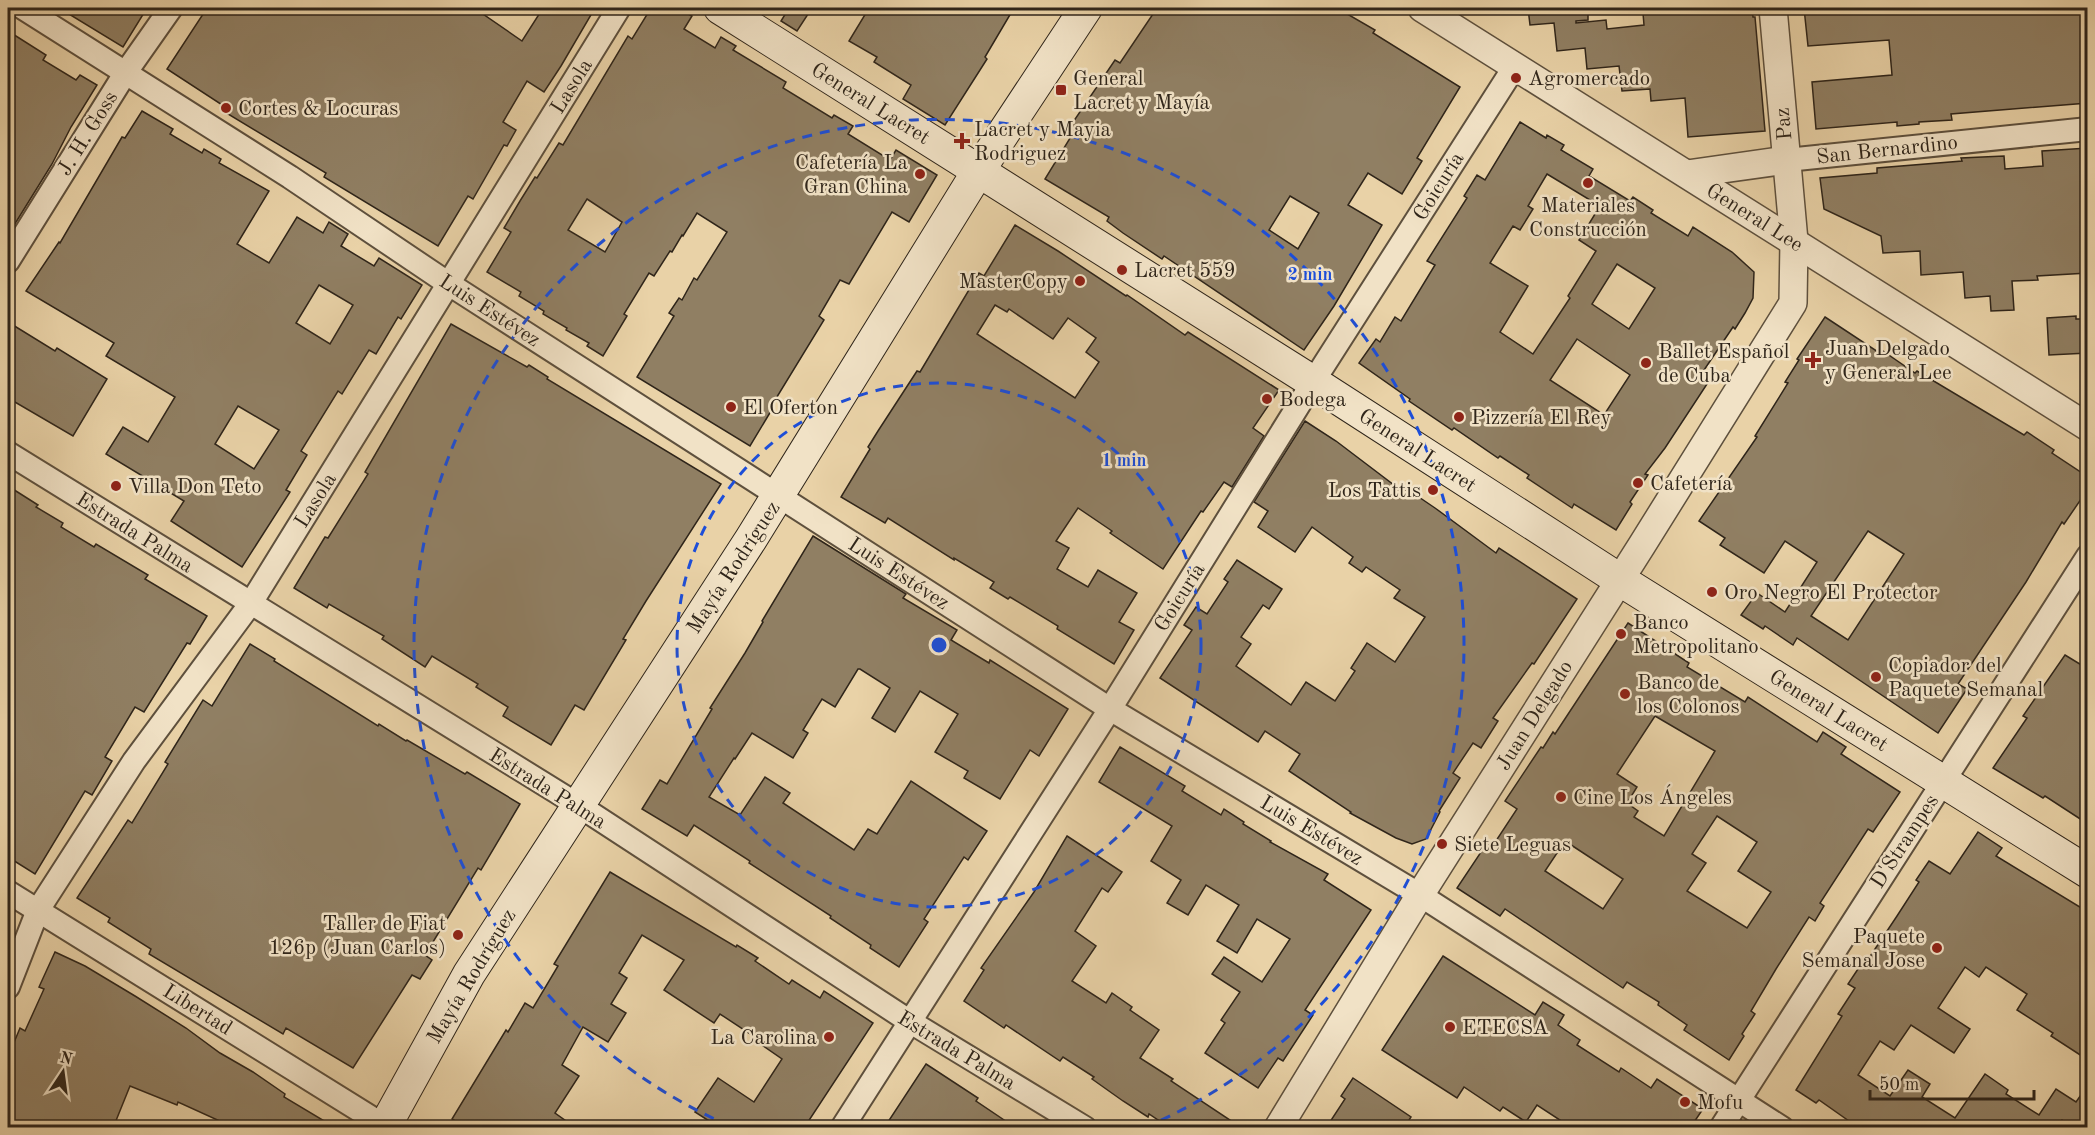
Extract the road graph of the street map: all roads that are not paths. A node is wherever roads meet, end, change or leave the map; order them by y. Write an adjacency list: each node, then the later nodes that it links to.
1 (23, 8): 9 (street, Luis Estévez)
2 (171, 8): 9 (street, J. H. Goss)
3 (619, 8): 17 (street, Lasola)
4 (720, 8): 12 (main road, General Lacret)
5 (1086, 8): 12 (main road, Mayía Rodríguez)
6 (1422, 8): 8 (street, General Lee)
7 (1773, 8): 11 (street, Paz)
8 (1515, 66): 13 (street, General Lee); 19 (street, Goicuría)
9 (126, 72): 16 (street, J. H. Goss); 17 (street, Luis Estévez)
10 (2088, 129): 11 (street, San Bernardino)
11 (1787, 160): 13 (street, San Bernardino); 14 (street, Paz)
12 (979, 170): 19 (main road, General Lacret); 22 (main road, Mayía Rodríguez)
13 (1687, 174): 14 (street, General Lee)
14 (1794, 241): 15 (street, General Lee); 18 (street)
15 (1821, 260): 18 (street, Juan Delgado); 20 (street, General Lee)
16 (8, 261)
17 (449, 284): 22 (street, Luis Estévez); 25 (street, Lasola)
18 (1787, 312): 24 (street, Juan Delgado)
19 (1313, 382): 24 (main road, General Lacret); 26 (street, Goicuría)
20 (2088, 427)
21 (8, 453): 25 (street, Estrada Palma)
22 (779, 496): 26 (street, Luis Estévez); 28 (main road, Mayía Rodríguez)
23 (2088, 556): 27 (street, D'Strampes)
24 (1620, 580): 27 (main road, General Lacret); 31 (street, Juan Delgado)
25 (251, 603): 28 (street, Estrada Palma); 32 (street, Lasola)
26 (1110, 709): 31 (street, Luis Estévez); 34 (street, Goicuría)
27 (1942, 781): 29 (main road, General Lacret); 35 (street, D'Strampes)
28 (578, 805): 34 (street, Estrada Palma); 36 (main road, Mayía Rodríguez)
29 (2088, 872)
30 (8, 892): 32 (street, Libertad)
31 (1420, 895): 35 (street, Luis Estévez); 39 (street, Juan Delgado)
32 (38, 910): 33 (street, Lasola); 36 (street, Libertad)
33 (8, 987)
34 (909, 1021): 37 (street, Goicuría); 38 (street, Estrada Palma)
35 (1738, 1100): 40 (street, D'Strampes); 41 (street, Luis Estévez)
36 (385, 1127)
37 (842, 1128)
38 (1085, 1128)
39 (1278, 1128)
40 (1721, 1128)
41 (1782, 1128)

